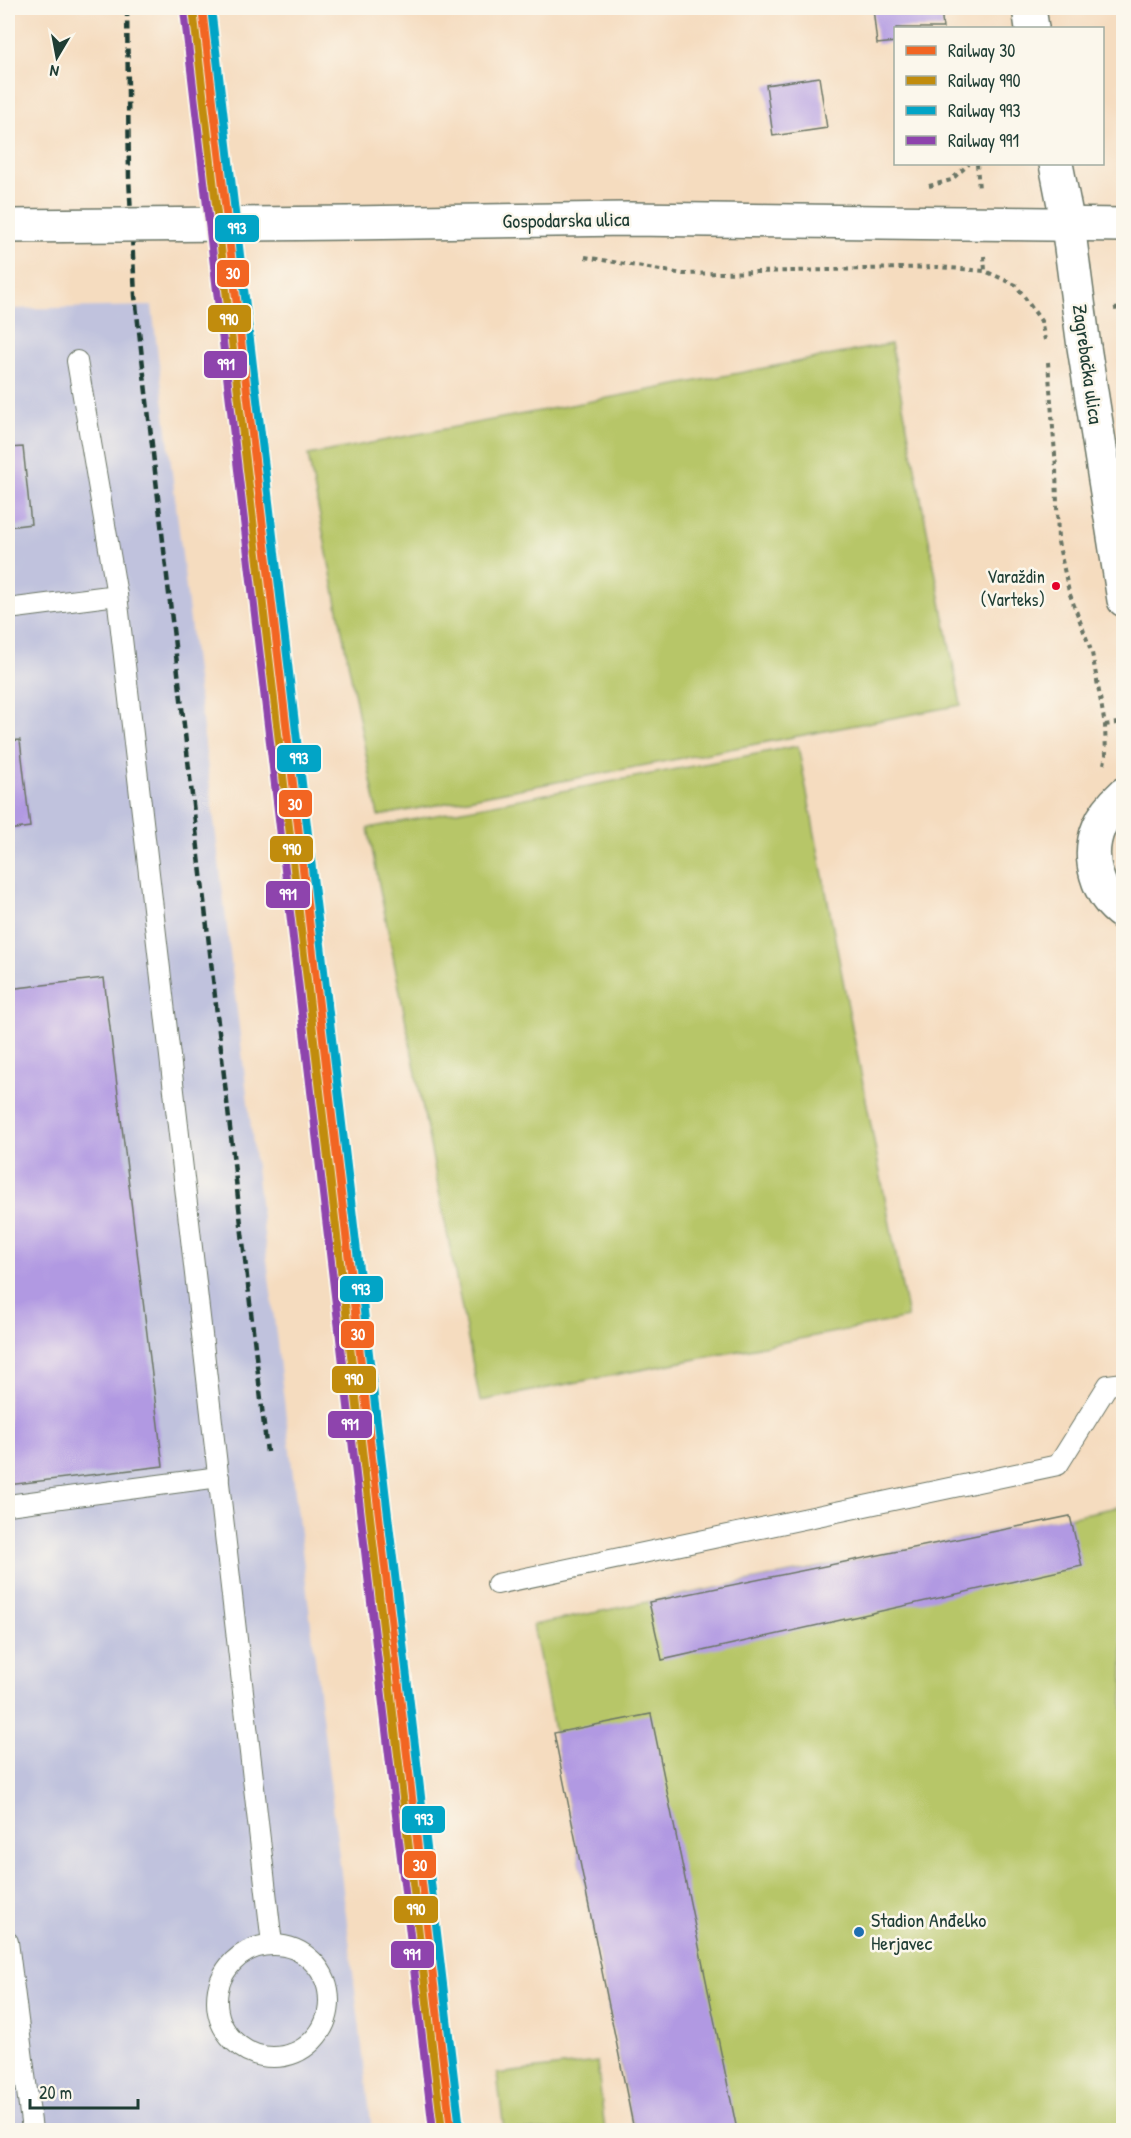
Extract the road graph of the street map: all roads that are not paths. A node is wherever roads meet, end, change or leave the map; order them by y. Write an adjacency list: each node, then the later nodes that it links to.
1 (1029, 8): 2 (main road)
2 (1032, 27)
3 (1056, 165): 4 (main road, Zagrebačka ulica)
4 (1068, 225): 5 (main road, Gospodarska ulica); 6 (main road, Gospodarska ulica, bridge); 9 (main road, Zagrebačka ulica)
5 (1124, 225)
6 (8, 226)
7 (77, 361): 8 (lane)
8 (117, 595): 10 (lane); 14 (lane)
9 (1124, 600)
10 (8, 609)
11 (1114, 786): 12 (main road)
12 (1124, 914)
13 (1124, 1383): 16 (lane)
14 (219, 1477): 15 (lane); 18 (lane)
15 (8, 1505)
16 (497, 1584)
17 (8, 1942): 19 (lane)
18 (272, 1944): 18 (lane)
19 (32, 2130)

